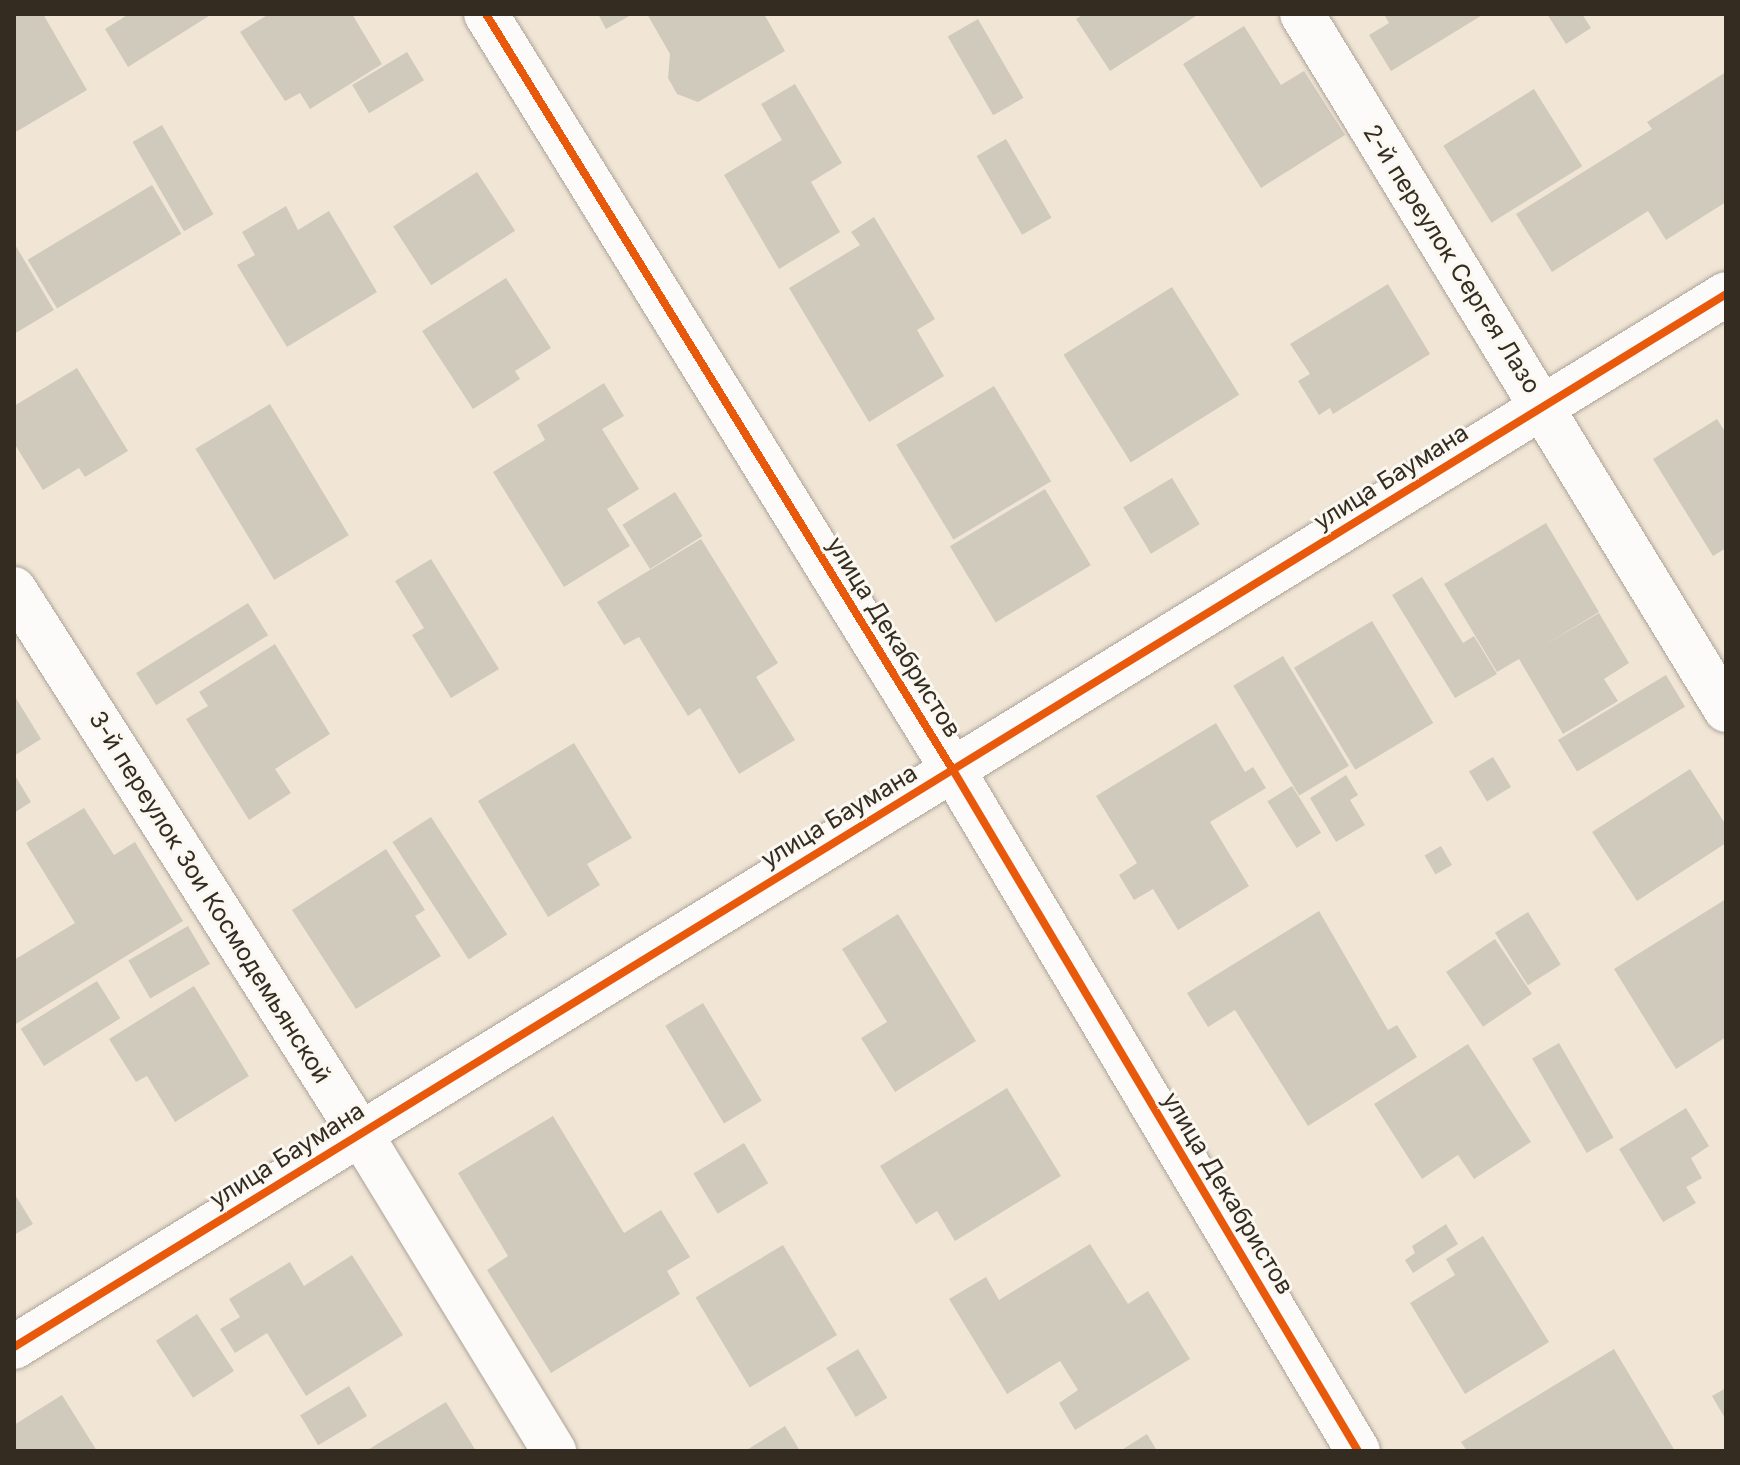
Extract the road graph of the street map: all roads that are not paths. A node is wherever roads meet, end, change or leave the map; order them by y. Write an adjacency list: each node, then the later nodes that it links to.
1 (486, 14): 7 (street, улица Декабристов)
2 (1302, 14): 4 (street, 2-й переулок Сергея Лазо)
3 (1726, 294): 4 (street, улица Баумана)
4 (1543, 407): 6 (street, 2-й переулок Сергея Лазо); 7 (street, улица Баумана)
5 (14, 589): 8 (street, 3-й переулок Зои Космодемьянской)
6 (1726, 710)
7 (953, 770): 8 (street, улица Баумана); 11 (street, улица Декабристов)
8 (360, 1133): 9 (street, улица Баумана); 10 (street, 3-й переулок Зои Космодемьянской)
9 (14, 1347)
10 (554, 1451)
11 (1358, 1451)

